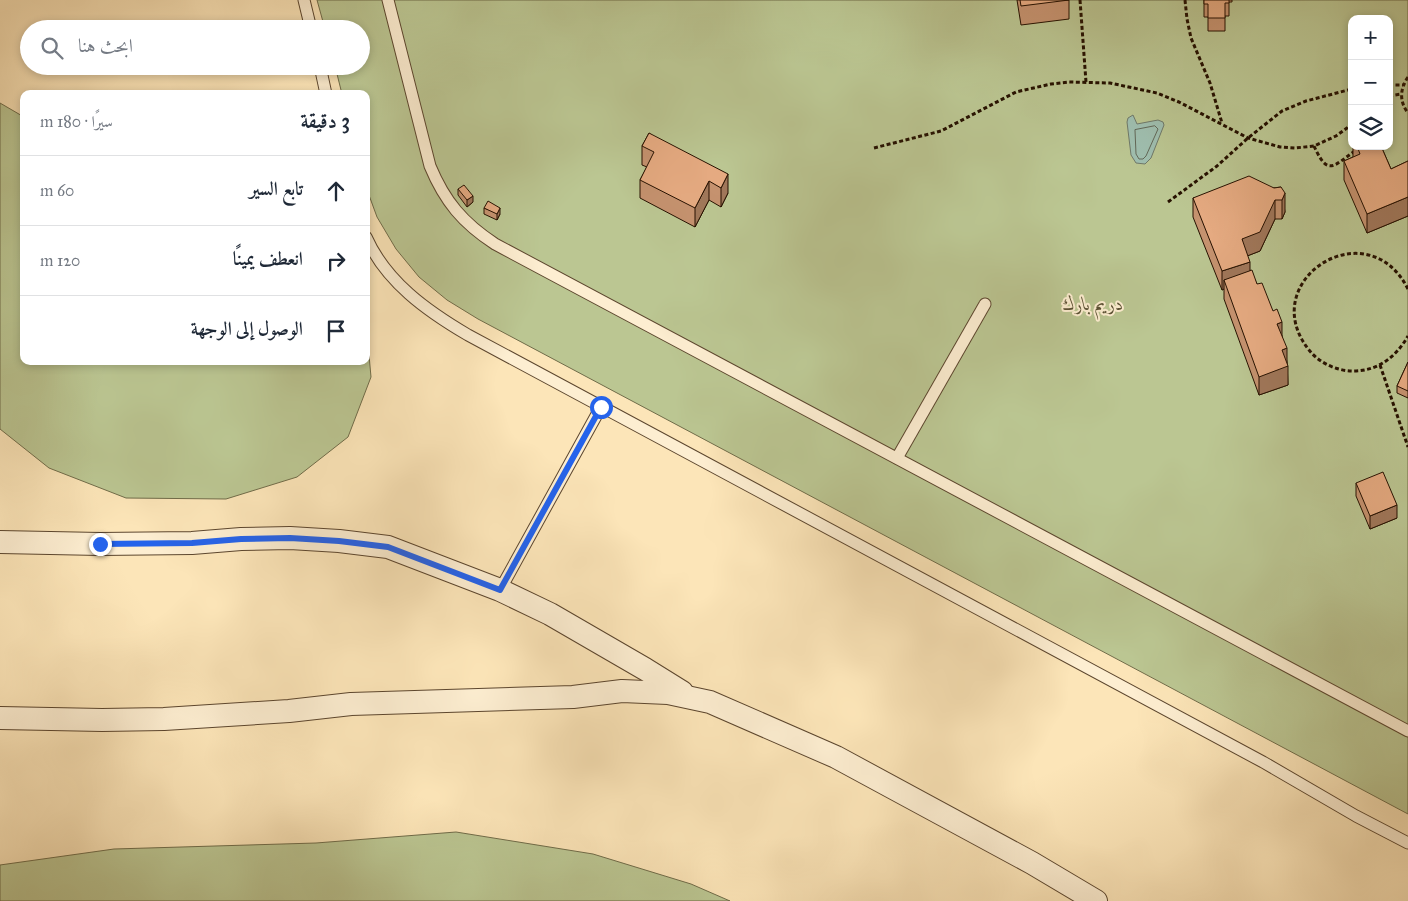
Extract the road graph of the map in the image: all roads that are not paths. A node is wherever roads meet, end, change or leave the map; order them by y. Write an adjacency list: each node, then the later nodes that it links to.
1 (304, 0): 3 (lane)
2 (388, 0): 9 (lane)
3 (309, 20)
4 (322, 75): 5 (lane)
5 (325, 90)
6 (370, 244): 8 (lane)
7 (985, 304): 9 (lane)
8 (601, 407): 11 (lane); 15 (lane)
9 (896, 458): 14 (lane)
10 (0, 542): 11 (street)
11 (500, 590): 12 (street)
12 (689, 697): 13 (street); 16 (street)
13 (0, 718)
14 (1408, 731)
15 (1408, 843)
16 (1096, 901)

